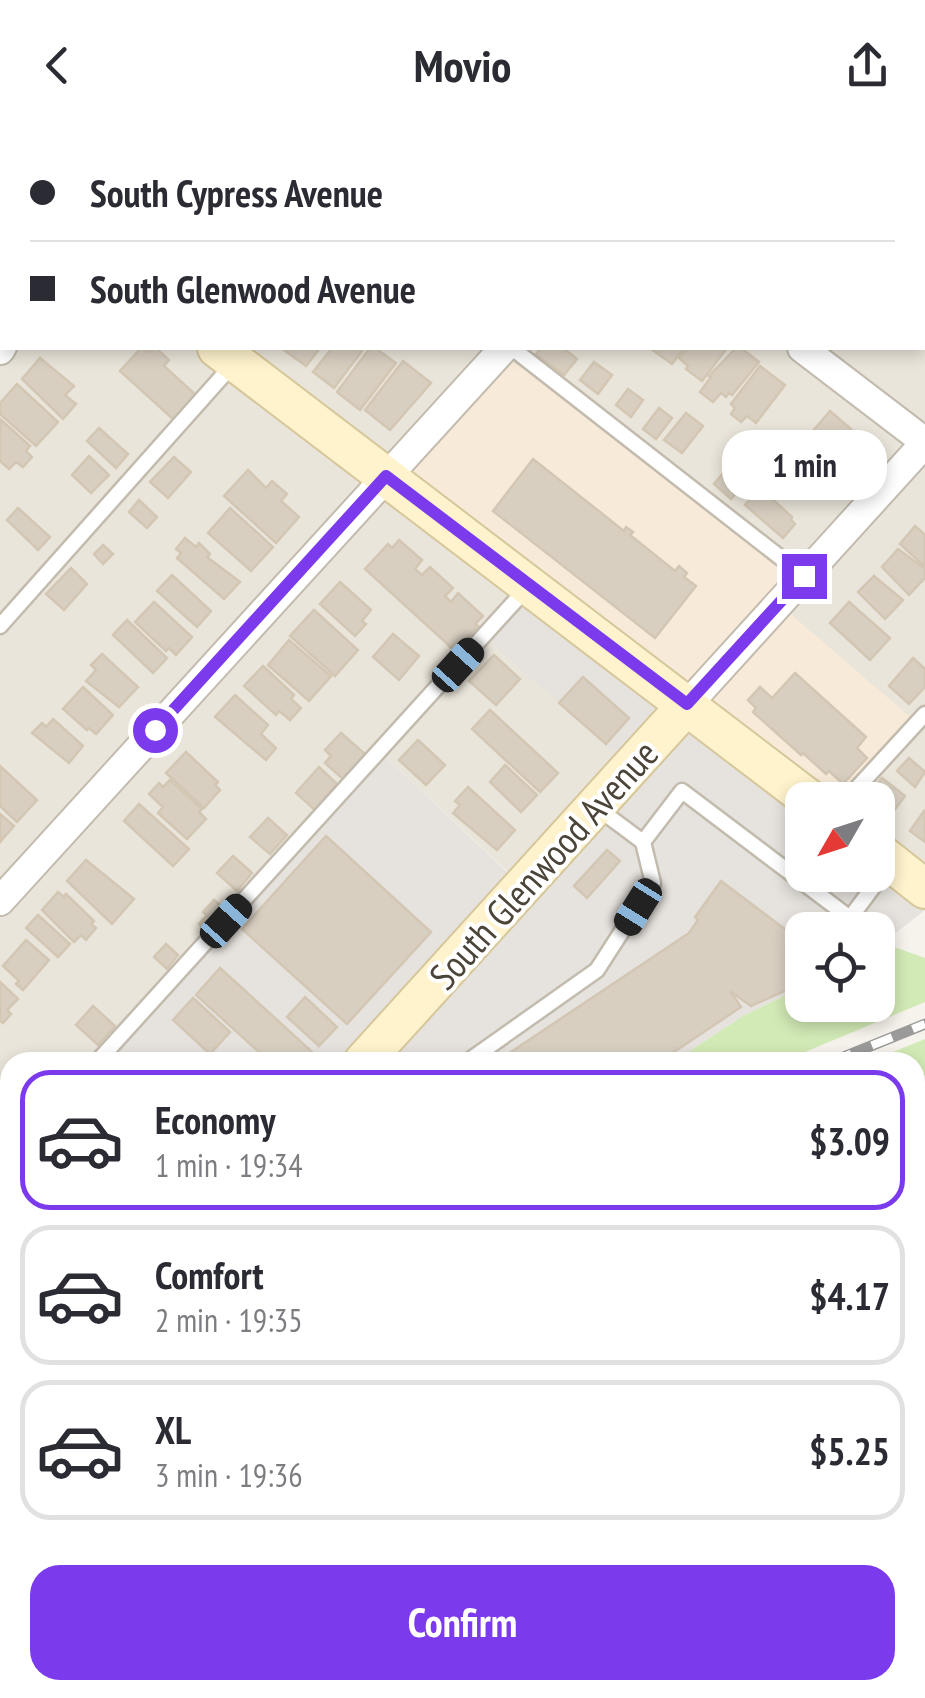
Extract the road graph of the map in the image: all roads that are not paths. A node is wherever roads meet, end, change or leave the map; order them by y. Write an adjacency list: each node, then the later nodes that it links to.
1 (506, 350): 6 (street)
2 (511, 350): 7 (lane)
3 (805, 350): 5 (street)
4 (226, 354): 6 (street); 9 (lane)
5 (925, 442): 7 (street, South Glenwood Avenue)
6 (386, 476): 8 (street); 21 (street)
7 (804, 576): 10 (street, South Glenwood Avenue)
8 (530, 585): 10 (street); 22 (lane)
9 (0, 626)
10 (687, 704): 12 (street); 14 (street, South Glenwood Avenue)
11 (925, 714): 13 (lane)
12 (787, 782)
13 (863, 782)
14 (595, 806): 15 (lane); 23 (street, South Glenwood Avenue)
15 (642, 842): 17 (lane); 24 (lane)
16 (895, 866): 18 (street)
17 (785, 868)
18 (925, 889)
19 (816, 892): 20 (lane)
20 (865, 892)
21 (0, 901)
22 (106, 1052)
23 (372, 1052)
24 (480, 1052)

